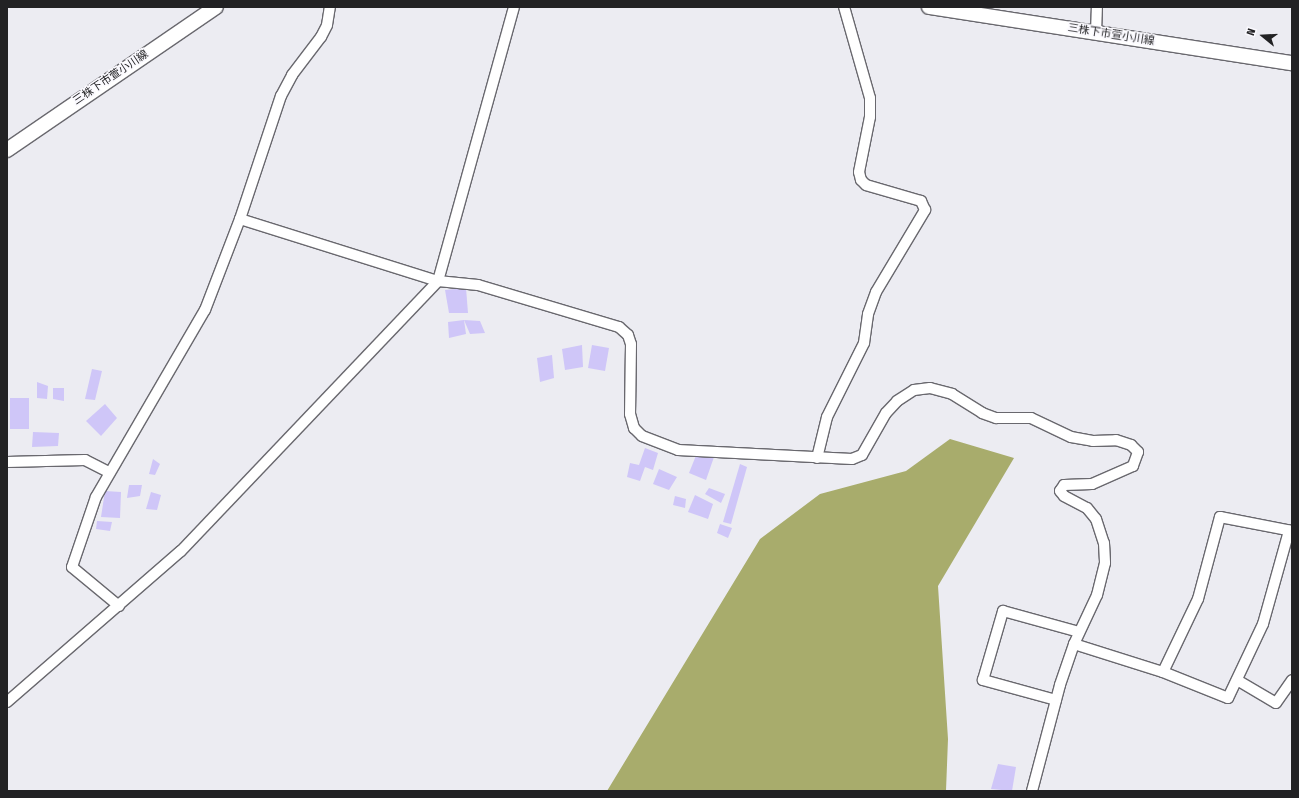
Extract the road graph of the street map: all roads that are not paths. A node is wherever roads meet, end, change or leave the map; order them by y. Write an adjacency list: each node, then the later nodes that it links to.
1 (216, 7): 9 (main road, 三株下市萱小川線)
2 (330, 7): 10 (street)
3 (514, 7): 11 (street)
4 (844, 7): 12 (street)
5 (929, 7): 7 (main road, 三株下市萱小川線)
6 (1097, 7): 7 (street)
7 (1096, 33): 8 (main road, 三株下市萱小川線)
8 (1292, 63)
9 (7, 150)
10 (247, 221): 11 (street); 14 (street)
11 (438, 281): 12 (street); 16 (street)
12 (817, 458): 17 (street)
13 (7, 462): 14 (street)
14 (109, 472): 16 (street)
15 (1291, 531): 19 (street); 20 (street)
16 (119, 606): 23 (street)
17 (1079, 632): 18 (street); 22 (street)
18 (1074, 644): 19 (street); 22 (street)
19 (1163, 672): 20 (street)
20 (1237, 680): 21 (street)
21 (1292, 680)
22 (1056, 700): 24 (street)
23 (7, 702)
24 (1032, 791)

